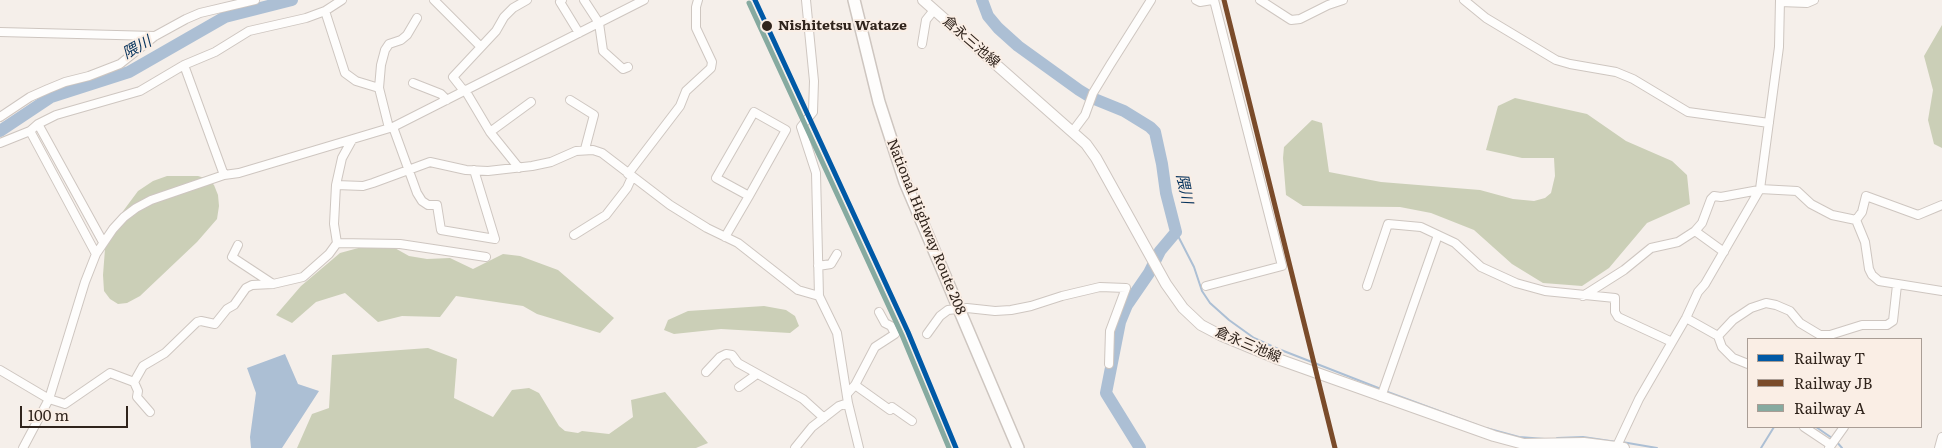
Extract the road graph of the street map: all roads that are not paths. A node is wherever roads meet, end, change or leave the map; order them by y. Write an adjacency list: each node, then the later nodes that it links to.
1 (254, 0): 26 (street)
2 (342, 0): 21 (street)
3 (434, 0): 28 (street)
4 (526, 0): 28 (street)
5 (562, 0): 25 (street)
6 (584, 0): 23 (street)
7 (644, 0): 23 (street)
8 (698, 0): 51 (street)
9 (806, 0): 68 (street)
10 (854, 0): 76 (highway, National Highway Route 208)
11 (924, 0): 20 (main road, 倉永三池線)
12 (1151, 0): 42 (street)
13 (1196, 0): 14 (street)
14 (1213, 0): 71 (street)
15 (1260, 0): 16 (street)
16 (1343, 0)
17 (1464, 0): 39 (street)
18 (1814, 0): 19 (street)
19 (1780, 1): 39 (street)
20 (934, 10): 27 (street); 42 (main road, 倉永三池線)
21 (325, 11): 29 (street); 32 (street)
22 (417, 18): 32 (street)
23 (599, 22): 25 (street); 30 (street)
24 (0, 32): 26 (street)
25 (578, 33): 33 (street)
26 (155, 36): 37 (street)
27 (922, 44)
28 (480, 46): 33 (street)
29 (184, 65): 38 (street); 50 (street)
30 (628, 67)
31 (413, 83): 34 (street)
32 (379, 88): 40 (street)
33 (464, 91): 34 (street); 43 (street)
34 (447, 100): 40 (street)
35 (570, 100): 46 (street)
36 (531, 102): 43 (street)
37 (0, 117)
38 (38, 124): 41 (street); 61 (street)
39 (1769, 124): 53 (street)
40 (391, 128): 44 (street); 48 (street)
41 (30, 131): 45 (street); 65 (street)
42 (1073, 131): 91 (main road, 倉永三池線)
43 (490, 132): 47 (street)
44 (352, 140): 50 (street); 52 (street)
45 (0, 143)
46 (585, 149): 47 (street); 51 (street)
47 (519, 168): 49 (street)
48 (409, 169): 49 (street); 49 (street); 52 (street)
49 (474, 170)
50 (224, 174): 61 (street)
51 (630, 176): 58 (street); 60 (street)
52 (336, 185): 62 (street)
53 (1759, 189): 56 (street); 57 (street); 64 (street)
54 (748, 196): 54 (street); 60 (street)
55 (1942, 205): 56 (street)
56 (1856, 220): 70 (street)
57 (1695, 231): 64 (street); 75 (street)
58 (574, 235)
59 (1438, 235): 72 (street); 75 (street); 91 (street)
60 (725, 237): 74 (street)
61 (103, 242): 65 (street)
62 (337, 243): 67 (street); 69 (street)
63 (238, 245): 69 (street)
64 (1724, 252): 78 (street)
65 (96, 254): 92 (street)
66 (837, 254): 68 (street)
67 (486, 257)
68 (818, 266): 74 (street)
69 (273, 284): 87 (street)
70 (1897, 285): 73 (street); 80 (street)
71 (1206, 286)
72 (1367, 286)
73 (1942, 291)
74 (818, 296): 90 (street)
75 (1583, 296): 81 (street)
76 (958, 308): 79 (street); 82 (street); 104 (highway, National Highway Route 208)
77 (879, 312): 88 (street)
78 (1686, 318): 80 (street); 81 (street)
79 (927, 334)
80 (1718, 336): 83 (street)
81 (1672, 342): 105 (street)
82 (1109, 364)
83 (1747, 364)
84 (0, 370): 92 (street)
85 (706, 372): 86 (street)
86 (758, 374): 89 (street); 95 (street)
87 (134, 382): 92 (street); 94 (street)
88 (855, 385): 90 (street); 96 (street)
89 (739, 387)
90 (847, 394): 93 (street)
91 (1381, 397): 105 (main road, 倉永三池線)
92 (49, 398): 101 (street)
93 (848, 403): 95 (street); 103 (street)
94 (150, 412)
95 (824, 418): 102 (street)
96 (912, 421)
97 (1806, 428): 100 (street)
98 (1843, 428): 100 (street)
99 (1942, 437): 106 (street)
100 (1833, 446)
101 (23, 448)
102 (795, 448)
103 (859, 448)
104 (1018, 448)
105 (1619, 448)
106 (1939, 448)

